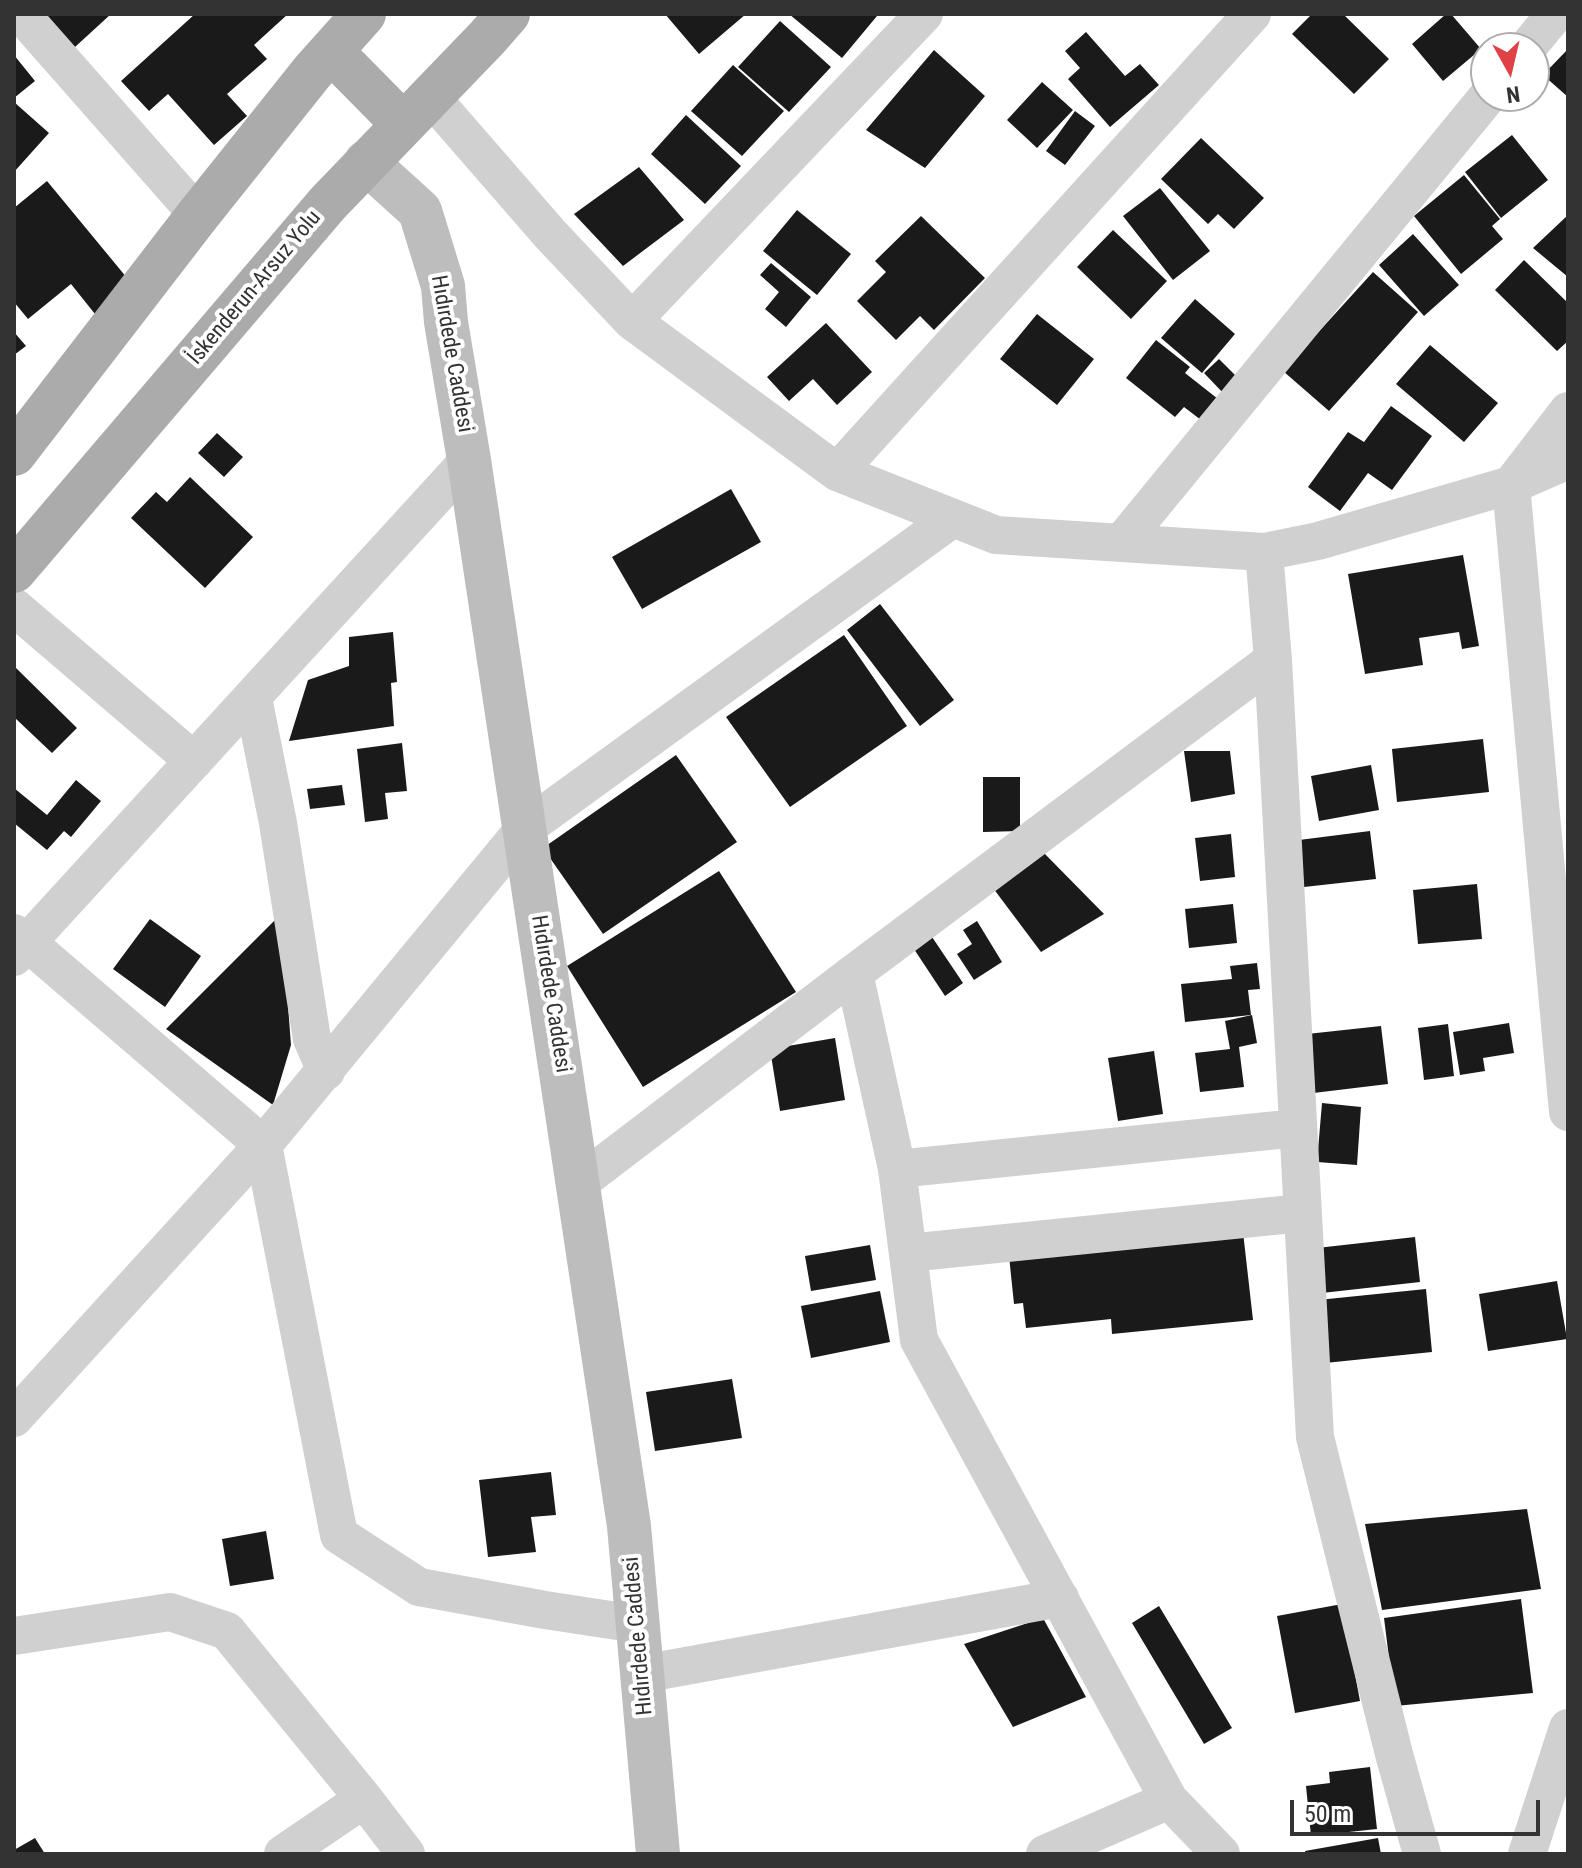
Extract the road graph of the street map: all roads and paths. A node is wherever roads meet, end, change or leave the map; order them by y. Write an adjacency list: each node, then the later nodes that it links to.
1 (21, 14): 12 (street)
2 (364, 14): 8 (main road)
3 (508, 14): 9 (main road, İskenderun-Arsuz Yolu)
4 (924, 14): 13 (street)
5 (1252, 14): 18 (street)
6 (1555, 14): 7 (street)
7 (1540, 32)
8 (331, 51): 9 (main road); 12 (main road)
9 (417, 110): 11 (main road, İskenderun-Arsuz Yolu); 13 (street)
10 (1475, 112): 21 (street)
11 (366, 162): 16 (street, Hıdırdede Caddesi); 23 (main road, İskenderun-Arsuz Yolu)
12 (198, 215): 15 (main road)
13 (632, 321): 18 (street)
14 (1568, 411): 19 (street)
15 (14, 453)
16 (469, 460): 26 (street); 28 (street, Hıdırdede Caddesi)
17 (1568, 460): 19 (street)
18 (837, 472): 20 (street)
19 (1511, 485): 22 (street); 32 (street)
20 (953, 518): 21 (street); 28 (street)
21 (1122, 542): 22 (street)
22 (1264, 552): 25 (street)
23 (14, 571)
24 (14, 607): 27 (street)
25 (1273, 660): 30 (street); 33 (street)
26 (253, 698): 27 (street); 31 (street)
27 (194, 761): 29 (street)
28 (524, 829): 31 (street); 36 (street, Hıdırdede Caddesi)
29 (19, 944): 34 (street)
30 (854, 973): 35 (street); 36 (street)
31 (326, 1071): 34 (street)
32 (1568, 1112)
33 (1297, 1128): 35 (street); 37 (street)
34 (263, 1145): 39 (street); 41 (street)
35 (897, 1169): 38 (street)
36 (579, 1183): 41 (street, Hıdırdede Caddesi)
37 (1302, 1213): 38 (street); 52 (street)
38 (908, 1253): 40 (street)
39 (14, 1418)
40 (1060, 1598): 43 (street); 46 (street)
41 (637, 1624): 43 (street, Hıdırdede Caddesi)
42 (14, 1636): 45 (street)
43 (642, 1674): 49 (street, Hıdırdede Caddesi)
44 (1568, 1728): 53 (street)
45 (364, 1799): 47 (street); 48 (street)
46 (1169, 1800): 50 (street); 51 (street)
47 (283, 1854)
48 (406, 1854)
49 (658, 1854)
50 (1045, 1854)
51 (1221, 1854)
52 (1422, 1854)
53 (1527, 1854)

